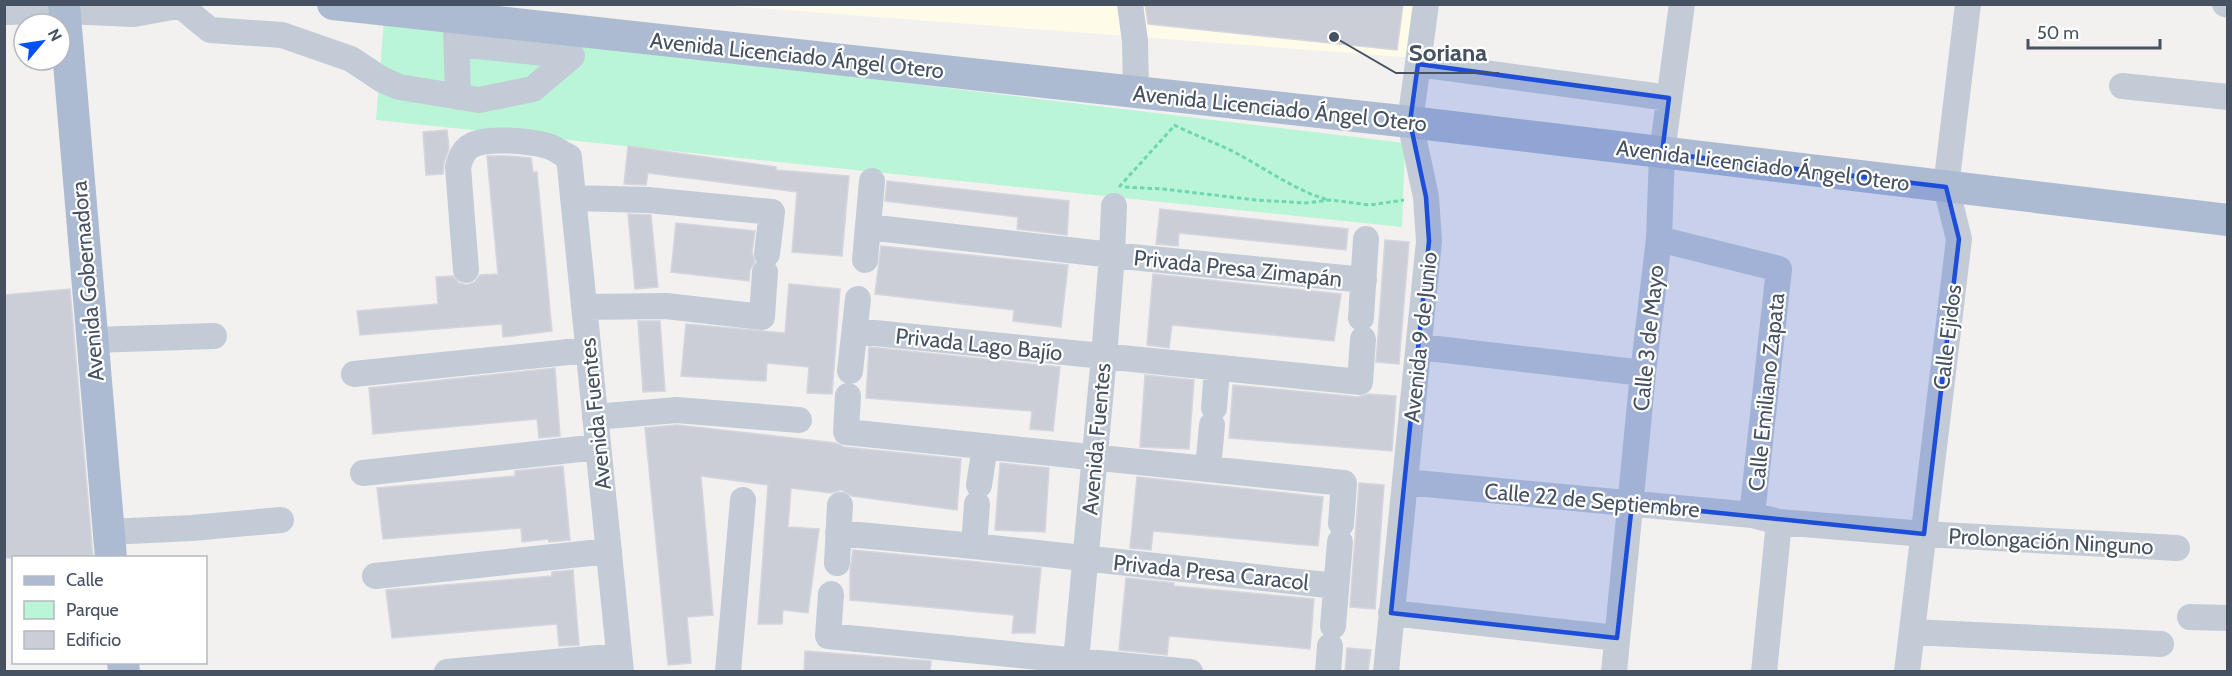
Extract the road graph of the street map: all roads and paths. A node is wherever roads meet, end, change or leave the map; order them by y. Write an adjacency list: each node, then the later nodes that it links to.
1 (333, 4): 9 (main road, Avenida Licenciado Ángel Otero)
2 (1426, 4): 11 (street, Avenida 9 de Junio)
3 (1682, 4): 18 (street, Calle 3 de Mayo)
4 (1968, 4): 23 (street, Calle Ejidos)
5 (185, 5): 6 (street); 15 (street)
6 (64, 8): 8 (street); 40 (main road, Avenida Gobernadora)
7 (1130, 10): 13 (street)
8 (4, 12)
9 (456, 31): 10 (main road, Avenida Licenciado Ángel Otero); 15 (street)
10 (518, 38): 13 (main road, Avenida Licenciado Ángel Otero); 14 (street); 14 (street)
11 (1418, 64): 18 (street); 19 (street, Avenida 9 de Junio)
12 (2122, 86): 16 (street)
13 (1127, 91): 17 (main road, Avenida Licenciado Ángel Otero)
14 (517, 92): 15 (street)
15 (458, 97)
16 (2228, 97)
17 (1195, 98): 19 (main road, Avenida Licenciado Ángel Otero); 20 (path)
18 (1669, 98): 21 (street, Calle 3 de Mayo)
19 (1410, 122): 21 (main road, Avenida Licenciado Ángel Otero); 25 (street, Avenida 9 de Junio)
20 (1174, 125): 24 (path); 27 (path)
21 (1662, 153): 23 (main road, Avenida Licenciado Ángel Otero); 31 (street, Calle 3 de Mayo)
22 (872, 181): 29 (street)
23 (1946, 187): 28 (main road, Avenida Licenciado Ángel Otero); 64 (street, Calle Ejidos)
24 (1117, 196): 27 (path); 32 (street, Avenida Fuentes)
25 (1426, 197): 27 (path); 41 (street, Avenida 9 de Junio)
26 (573, 198): 34 (street, Avenida Fuentes); 37 (street, Avenida Fuentes); 37 (street)
27 (1331, 200)
28 (2228, 220)
29 (868, 227): 32 (street, Privada Presa Zimapán); 33 (street)
30 (1366, 239): 35 (street, Privada Presa Zimapán)
31 (1659, 239): 46 (street, Calle 3 de Mayo); 60 (street, Calle Emiliano Zapata)
32 (1112, 255): 35 (street, Privada Presa Zimapán); 43 (street, Avenida Fuentes)
33 (865, 260)
34 (466, 270)
35 (1364, 280): 44 (street, Privada Presa Zimapán)
36 (858, 298): 38 (street)
37 (584, 307): 42 (street, Avenida Fuentes)
38 (855, 332): 43 (street, Privada Lago Bajío); 45 (street)
39 (214, 336): 40 (street)
40 (92, 339): 65 (main road, Avenida Gobernadora)
41 (1420, 347): 46 (street); 56 (street, Avenida 9 de Junio)
42 (588, 350): 47 (street); 49 (street, Avenida Fuentes)
43 (1104, 356): 44 (street, Privada Lago Bajío); 53 (street, Avenida Fuentes)
44 (1217, 368): 54 (street)
45 (850, 371)
46 (1643, 373): 58 (street, Calle 3 de Mayo)
47 (354, 374)
48 (848, 396): 51 (street)
49 (595, 417): 50 (street); 52 (street, Avenida Fuentes)
50 (799, 420)
51 (985, 446): 53 (street); 66 (street)
52 (598, 447): 55 (street); 68 (street, Avenida Fuentes)
53 (1095, 458): 54 (street); 69 (street, Avenida Fuentes)
54 (1208, 469): 72 (street, Privada Presa Caracol)
55 (363, 473)
56 (1405, 482): 58 (street, Calle 22 de Septiembre); 74 (street, Avenida 9 de Junio)
57 (743, 500): 83 (street)
58 (1632, 504): 60 (street, Calle 22 de Septiembre); 78 (street, Calle 3 de Mayo)
59 (840, 505): 63 (street)
60 (1752, 515): 62 (street, Calle 22 de Septiembre)
61 (281, 520): 65 (street)
62 (1779, 522): 64 (street, Calle 22 de Septiembre); 88 (street)
63 (838, 534): 66 (street, Privada Presa Caracol); 70 (street)
64 (1924, 534): 67 (street, Prolongación Ninguno); 77 (street, Calle Ejidos)
65 (110, 545)
66 (974, 546): 69 (street, Privada Presa Caracol)
67 (2177, 548)
68 (609, 551): 71 (street); 80 (street, Avenida Fuentes)
69 (1086, 558): 72 (street, Privada Presa Caracol); 81 (street, Avenida Fuentes)
70 (837, 563)
71 (375, 576)
72 (1336, 586): 85 (street, Privada Presa Caracol)
73 (831, 594): 81 (street)
74 (1391, 613): 78 (street); 86 (street, Avenida 9 de Junio)
75 (2190, 616): 76 (street)
76 (2228, 618)
77 (1912, 632): 79 (street); 89 (street, Calle Ejidos)
78 (1617, 638): 87 (street, Calle 3 de Mayo)
79 (2161, 644)
80 (620, 664): 82 (street)
81 (1075, 666): 84 (street)
82 (447, 672)
83 (728, 672)
84 (1190, 672)
85 (1328, 672)
86 (1386, 672)
87 (1614, 672)
88 (1764, 672)
89 (1907, 672)

